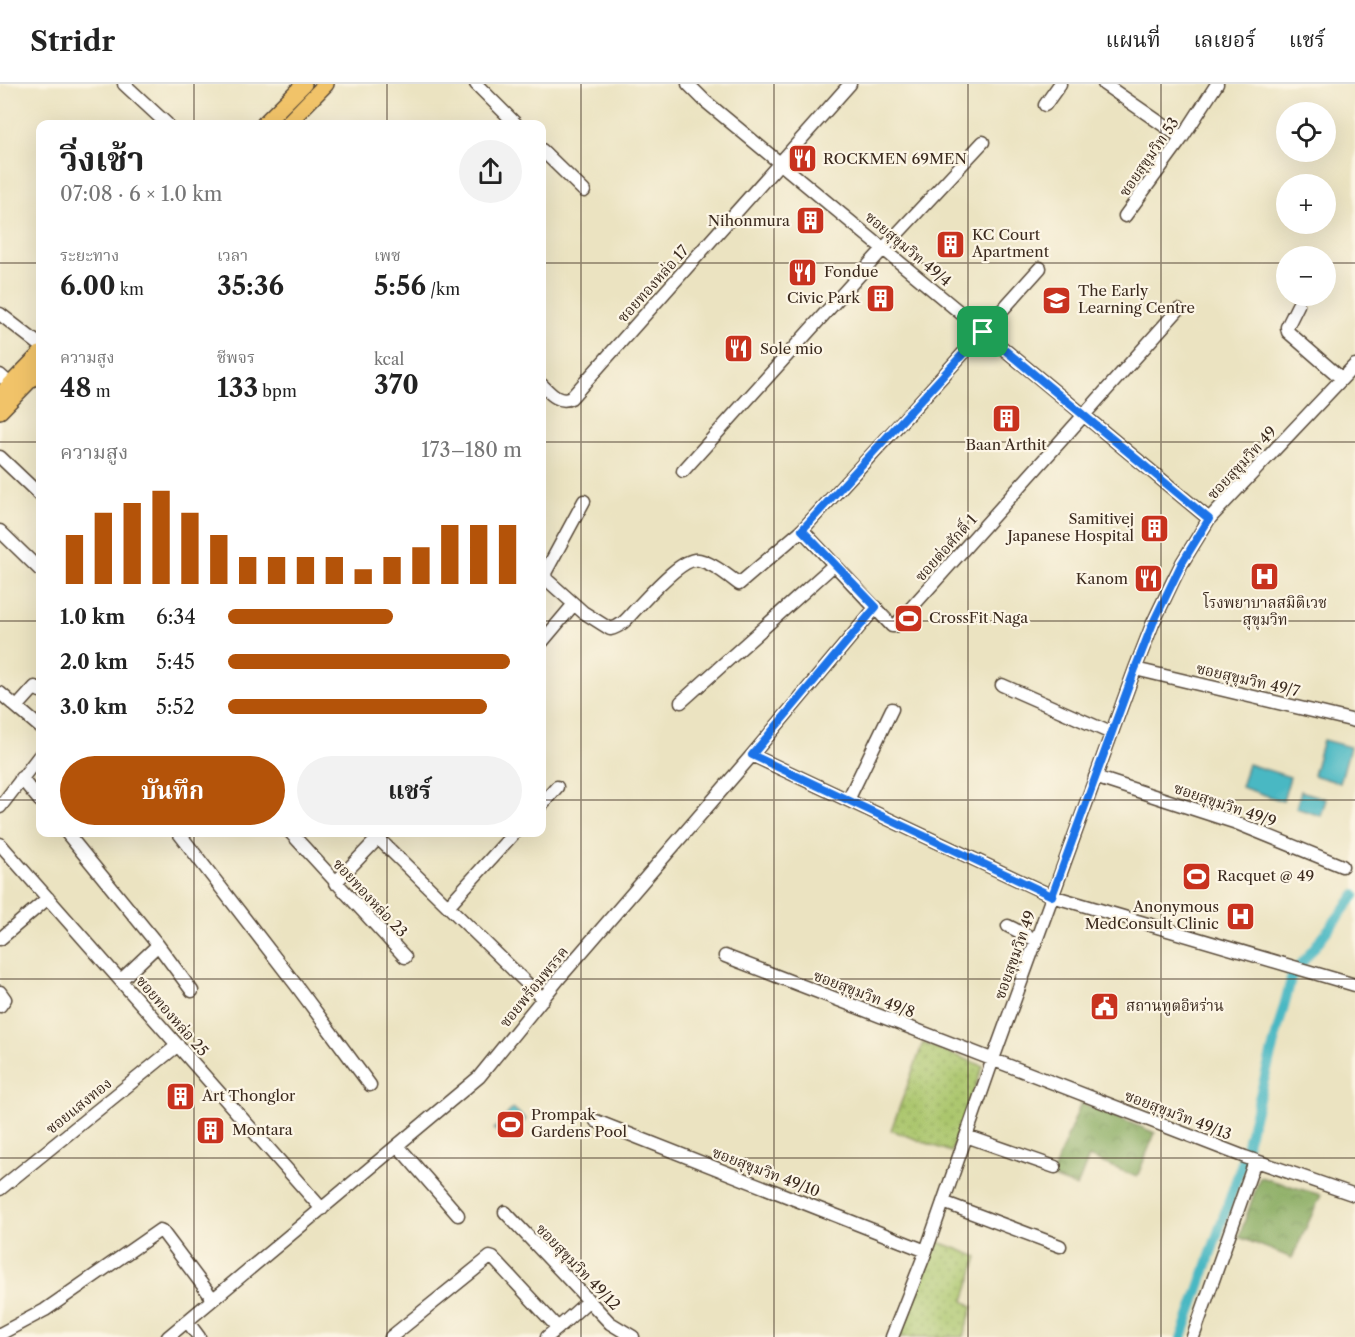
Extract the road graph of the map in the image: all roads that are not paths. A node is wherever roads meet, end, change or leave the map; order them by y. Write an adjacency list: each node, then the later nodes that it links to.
1 (124, 84): 11 (street)
2 (304, 84): 12 (main road)
3 (326, 84): 13 (main road)
4 (476, 84): 14 (street)
5 (688, 84): 18 (street, ซอยสุขุมวิท 49/4)
6 (850, 84): 18 (street, ซอยทองหล่อ 17)
7 (1060, 84): 10 (street)
8 (1104, 84): 15 (street)
9 (1217, 84): 15 (street, ซอยสุขุมวิท 53)
10 (1045, 105)
11 (163, 120)
12 (273, 120)
13 (290, 120)
14 (512, 120)
15 (1182, 138): 20 (street, ซอยสุขุมวิท 53)
16 (983, 142): 21 (street)
17 (546, 154): 19 (street)
18 (781, 164): 21 (street, ซอยสุขุมวิท 49/4); 33 (street, ซอยทองหล่อ 17)
19 (584, 191)
20 (1125, 216)
21 (883, 249): 26 (street, ซอยสุขุมวิท 49/4); 37 (street)
22 (1040, 268): 26 (street)
23 (1298, 306): 31 (street)
24 (1178, 310): 35 (street)
25 (0, 314): 27 (street)
26 (983, 332): 35 (street, ซอยสุขุมวิท 49/4); 41 (street)
27 (36, 342)
28 (36, 358): 32 (main road)
29 (1355, 365): 31 (street, ซอยสุขุมวิท 49)
30 (36, 372): 32 (main road)
31 (1342, 379): 40 (street, ซอยสุขุมวิท 49)
32 (7, 386): 34 (main road)
33 (546, 389)
34 (0, 411)
35 (1084, 416): 40 (street, ซอยสุขุมวิท 49/4); 48 (street, ซอยต่อศักดิ์ 1)
36 (0, 457): 38 (street)
37 (683, 471)
38 (36, 491)
39 (584, 501): 45 (street)
40 (1209, 519): 50 (street, ซอยสุขุมวิท 49)
41 (802, 530): 43 (street, ซอยต่อศักดิ์ 1); 47 (street)
42 (0, 531): 44 (street)
43 (834, 564): 48 (street, ซอยต่อศักดิ์ 1); 54 (street)
44 (36, 566)
45 (546, 571)
46 (546, 579): 47 (street)
47 (574, 604): 49 (street)
48 (876, 607): 60 (street, ซอยพร้อมพรรค)
49 (546, 637)
50 (1135, 669): 57 (street, ซอยสุขุมวิท 49/7); 59 (street, ซอยสุขุมวิท 49)
51 (1002, 685): 59 (street)
52 (36, 688): 55 (street)
53 (0, 693): 55 (street)
54 (681, 702)
55 (16, 707): 58 (street)
56 (892, 709): 67 (street)
57 (1355, 721)
58 (36, 724)
59 (1111, 733): 62 (street, ซอยสุขุมวิท 49)
60 (752, 755): 67 (street); 91 (street, ซอยพร้อมพรรค)
61 (36, 759): 63 (street)
62 (1095, 777): 76 (street, ซอยสุขุมวิท 49/9); 78 (street, ซอยสุขุมวิท 49)
63 (21, 778): 65 (street); 68 (street)
64 (557, 787): 66 (street)
65 (36, 796)
66 (546, 799)
67 (848, 800): 78 (street)
68 (0, 807)
69 (70, 837): 84 (street)
70 (182, 837): 95 (street)
71 (294, 837): 77 (street, ซอยทองหล่อ 23)
72 (380, 837): 77 (street)
73 (382, 837): 80 (street)
74 (510, 837): 80 (street)
75 (0, 844): 79 (street, ซอยทองหล่อ 25)
76 (1342, 866)
77 (335, 884): 86 (street, ซอยทองหล่อ 23)
78 (1052, 896): 83 (street, ซอยสุขุมวิท 49); 88 (street)
79 (48, 898): 82 (street); 87 (street, ซอยทองหล่อ 25)
80 (448, 906): 91 (street)
81 (1008, 926): 83 (street)
82 (0, 939)
83 (1036, 940): 94 (street, ซอยสุขุมวิท 49)
84 (158, 945): 87 (street); 89 (street)
85 (724, 956): 94 (street, ซอยสุขุมวิท 49/8)
86 (405, 957)
87 (121, 980): 93 (street, ซอยทองหล่อ 25)
88 (1355, 985)
89 (192, 991)
90 (0, 992): 92 (street)
91 (543, 999): 98 (street, ซอยพร้อมพรรค)
92 (0, 1006)
93 (178, 1045): 101 (street, ซอยแสงทอง); 104 (street, ซอยทองหล่อ 25)
94 (993, 1059): 97 (street, ซอยสุขุมวิท 49); 99 (street, ซอยสุขุมวิท 49/13)
95 (370, 1085)
96 (596, 1121): 108 (street, ซอยสุขุมวิท 49/10)
97 (966, 1136): 100 (street); 103 (street, ซอยสุขุมวิท 49)
98 (398, 1146): 104 (street, ซอยพร้อมพรรค); 106 (street)
99 (1256, 1161): 102 (street, ซอยสุขุมวิท 49/13); 120 (street)
100 (1055, 1167)
101 (0, 1190)
102 (1355, 1195)
103 (943, 1202): 107 (street); 108 (street, ซอยสุขุมวิท 49)
104 (322, 1209): 109 (street, ซอยพร้อมพรรค)
105 (505, 1212): 110 (street, ซอยสุขุมวิท 49/12)
106 (458, 1215)
107 (1060, 1246)
108 (926, 1251): 119 (street, ซอยสุขุมวิท 49)
109 (213, 1299): 111 (street, ซอยพร้อมพรรค); 113 (street)
110 (588, 1301): 112 (street); 118 (street, ซอยสุขุมวิท 49/12)
111 (187, 1321): 114 (street, ซอยพร้อมพรรค); 115 (street)
112 (558, 1328): 116 (street); 117 (street)
113 (0, 1334)
114 (168, 1337)
115 (199, 1337)
116 (391, 1337)
117 (547, 1337)
118 (633, 1337)
119 (892, 1337)
120 (1193, 1337)

